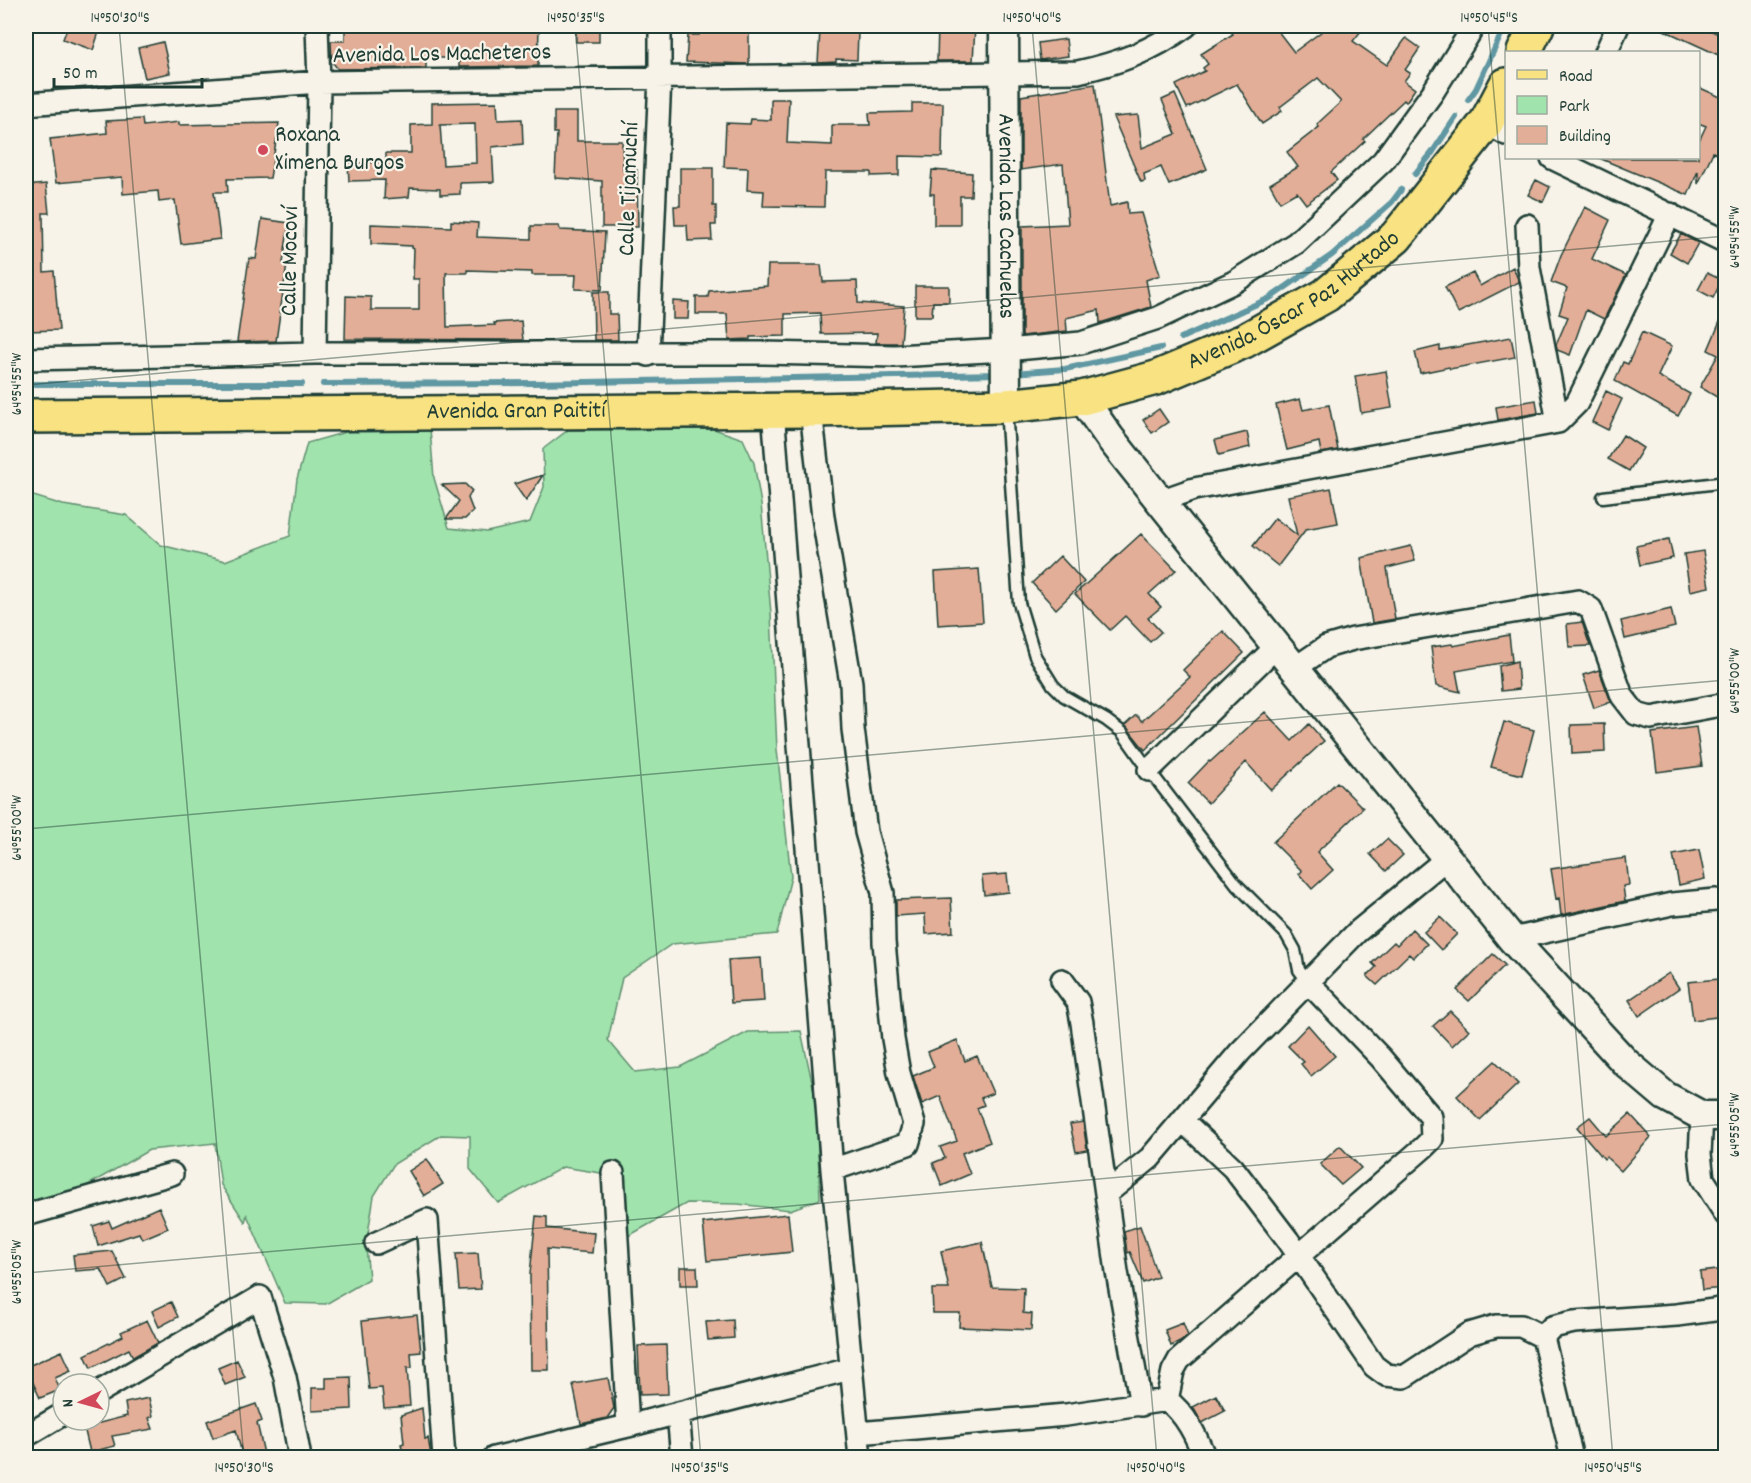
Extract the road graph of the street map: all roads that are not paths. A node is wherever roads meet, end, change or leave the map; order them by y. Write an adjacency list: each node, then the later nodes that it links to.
1 (317, 26): 12 (street, Calle Mocoví)
2 (660, 26): 11 (street, Calle Tijamuchí)
3 (1004, 26): 10 (street, Avenida Las Cachuelas)
4 (1186, 26): 10 (street, Avenida Los Macheteros)
5 (1474, 26): 23 (street)
6 (1537, 26): 8 (main road)
7 (1618, 26): 9 (street)
8 (1524, 51)
9 (1606, 51)
10 (1004, 75): 11 (street, Avenida Los Macheteros); 23 (street, Avenida Las Cachuelas)
11 (660, 77): 12 (street, Avenida Los Macheteros); 21 (street, Calle Tijamuchí)
12 (319, 82): 14 (street, Avenida Los Macheteros); 20 (street, Calle Mocoví)
13 (1505, 89): 15 (main road, Avenida Óscar Paz Hurtado)
14 (26, 104)
15 (1496, 128): 24 (main road, Avenida Óscar Paz Hurtado)
16 (1557, 159): 17 (street)
17 (1670, 214): 19 (street); 28 (street)
18 (1527, 225): 28 (street)
19 (1725, 242)
20 (315, 353): 21 (street); 22 (street)
21 (648, 355): 23 (street)
22 (26, 359)
23 (1006, 376): 24 (main road, Avenida Óscar Paz Hurtado); 26 (main road, Avenida Gran Paitití); 35 (lane)
24 (1082, 398): 31 (street)
25 (773, 410): 26 (main road, Avenida Gran Paitití); 27 (main road, Avenida Gran Paitití); 43 (street)
26 (811, 410): 43 (street)
27 (26, 416)
28 (1557, 422): 31 (street)
29 (1725, 482): 30 (lane)
30 (1603, 497)
31 (1160, 501): 32 (street)
32 (1277, 646): 33 (street); 35 (street)
33 (1295, 668): 34 (street); 36 (street)
34 (1725, 704)
35 (1149, 770): 40 (lane)
36 (1446, 859): 38 (street); 40 (street)
37 (1716, 900): 38 (street)
38 (1512, 939): 41 (street)
39 (1062, 980): 46 (street)
40 (1308, 982): 42 (street); 50 (street)
41 (1714, 1116): 48 (street)
42 (1182, 1120): 46 (street); 50 (street)
43 (832, 1170): 53 (street)
44 (613, 1173): 59 (street)
45 (172, 1174): 47 (street)
46 (1107, 1193): 56 (street)
47 (26, 1215)
48 (1725, 1215)
49 (376, 1243): 63 (street)
50 (1300, 1257): 52 (street); 55 (street)
51 (1725, 1307): 52 (street)
52 (1543, 1338): 68 (street)
53 (850, 1369): 57 (street); 60 (street)
54 (111, 1385): 62 (street)
55 (1167, 1400): 56 (street); 67 (street)
56 (1141, 1405): 60 (street)
57 (678, 1413): 59 (street); 65 (street)
58 (51, 1421): 61 (street)
59 (628, 1426): 64 (street)
60 (858, 1433): 66 (street)
61 (26, 1436)
62 (300, 1458)
63 (444, 1458)
64 (494, 1458)
65 (682, 1458)
66 (860, 1458)
67 (1205, 1458)
68 (1572, 1458)

